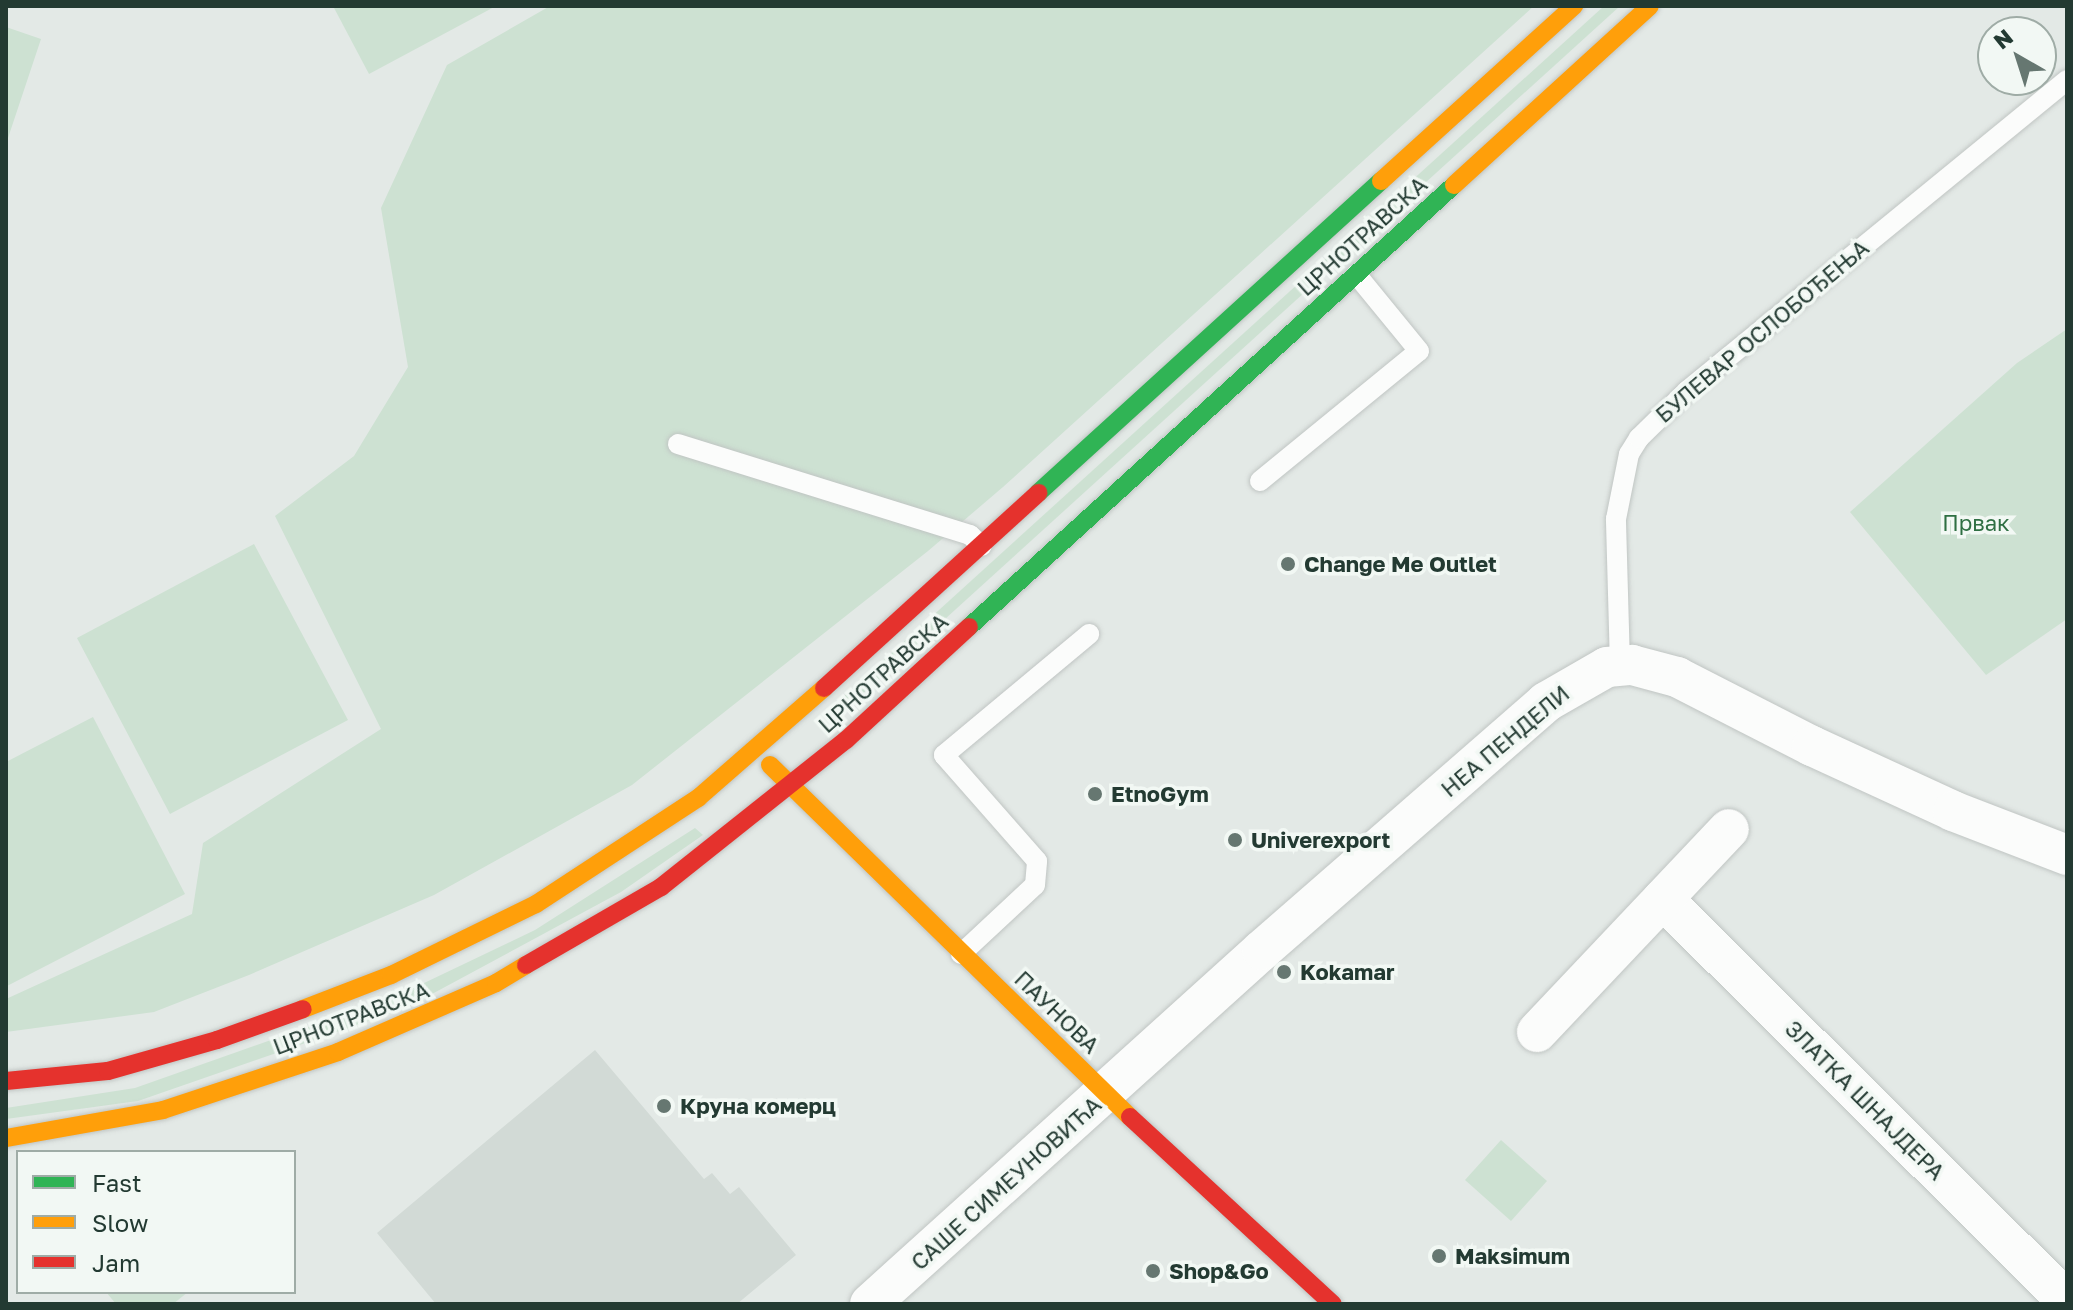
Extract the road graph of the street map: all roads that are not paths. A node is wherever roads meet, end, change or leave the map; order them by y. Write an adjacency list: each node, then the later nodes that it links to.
1 (1574, 6): 3 (main road, ЦРНОТРАВСКА)
2 (1650, 6): 5 (main road, ЦРНОТРАВСКА)
3 (1552, 14): 8 (main road, ЦРНОТРАВСКА)
4 (2067, 80): 10 (lane, БУЛЕВАР ОСЛОБОЂЕЊА)
5 (1356, 274): 7 (lane); 12 (main road, ЦРНОТРАВСКА)
6 (678, 444): 8 (lane)
7 (1260, 481)
8 (982, 546): 11 (main road, ЦРНОТРАВСКА)
9 (1089, 634): 16 (lane)
10 (1620, 665): 14 (street, НЕА ПЕНДЕЛИ); 19 (street, НЕА ПЕНДЕЛИ)
11 (754, 749): 12 (main road, ПАУНОВА); 18 (main road, ЦРНОТРАВСКА)
12 (791, 786): 16 (main road, ПАУНОВА); 20 (main road, ЦРНОТРАВСКА)
13 (1729, 829): 15 (street)
14 (2067, 855)
15 (1663, 899): 17 (street); 21 (street, ЗЛАТКА ШНАЈДЕРА)
16 (961, 954): 19 (main road, ПАУНОВА)
17 (1537, 1032)
18 (6, 1081)
19 (1106, 1093): 22 (street, САШЕ СИМЕУНОВИЋА); 23 (main road, ПАУНОВА)
20 (6, 1138)
21 (2067, 1301)
22 (870, 1304)
23 (1333, 1304)

